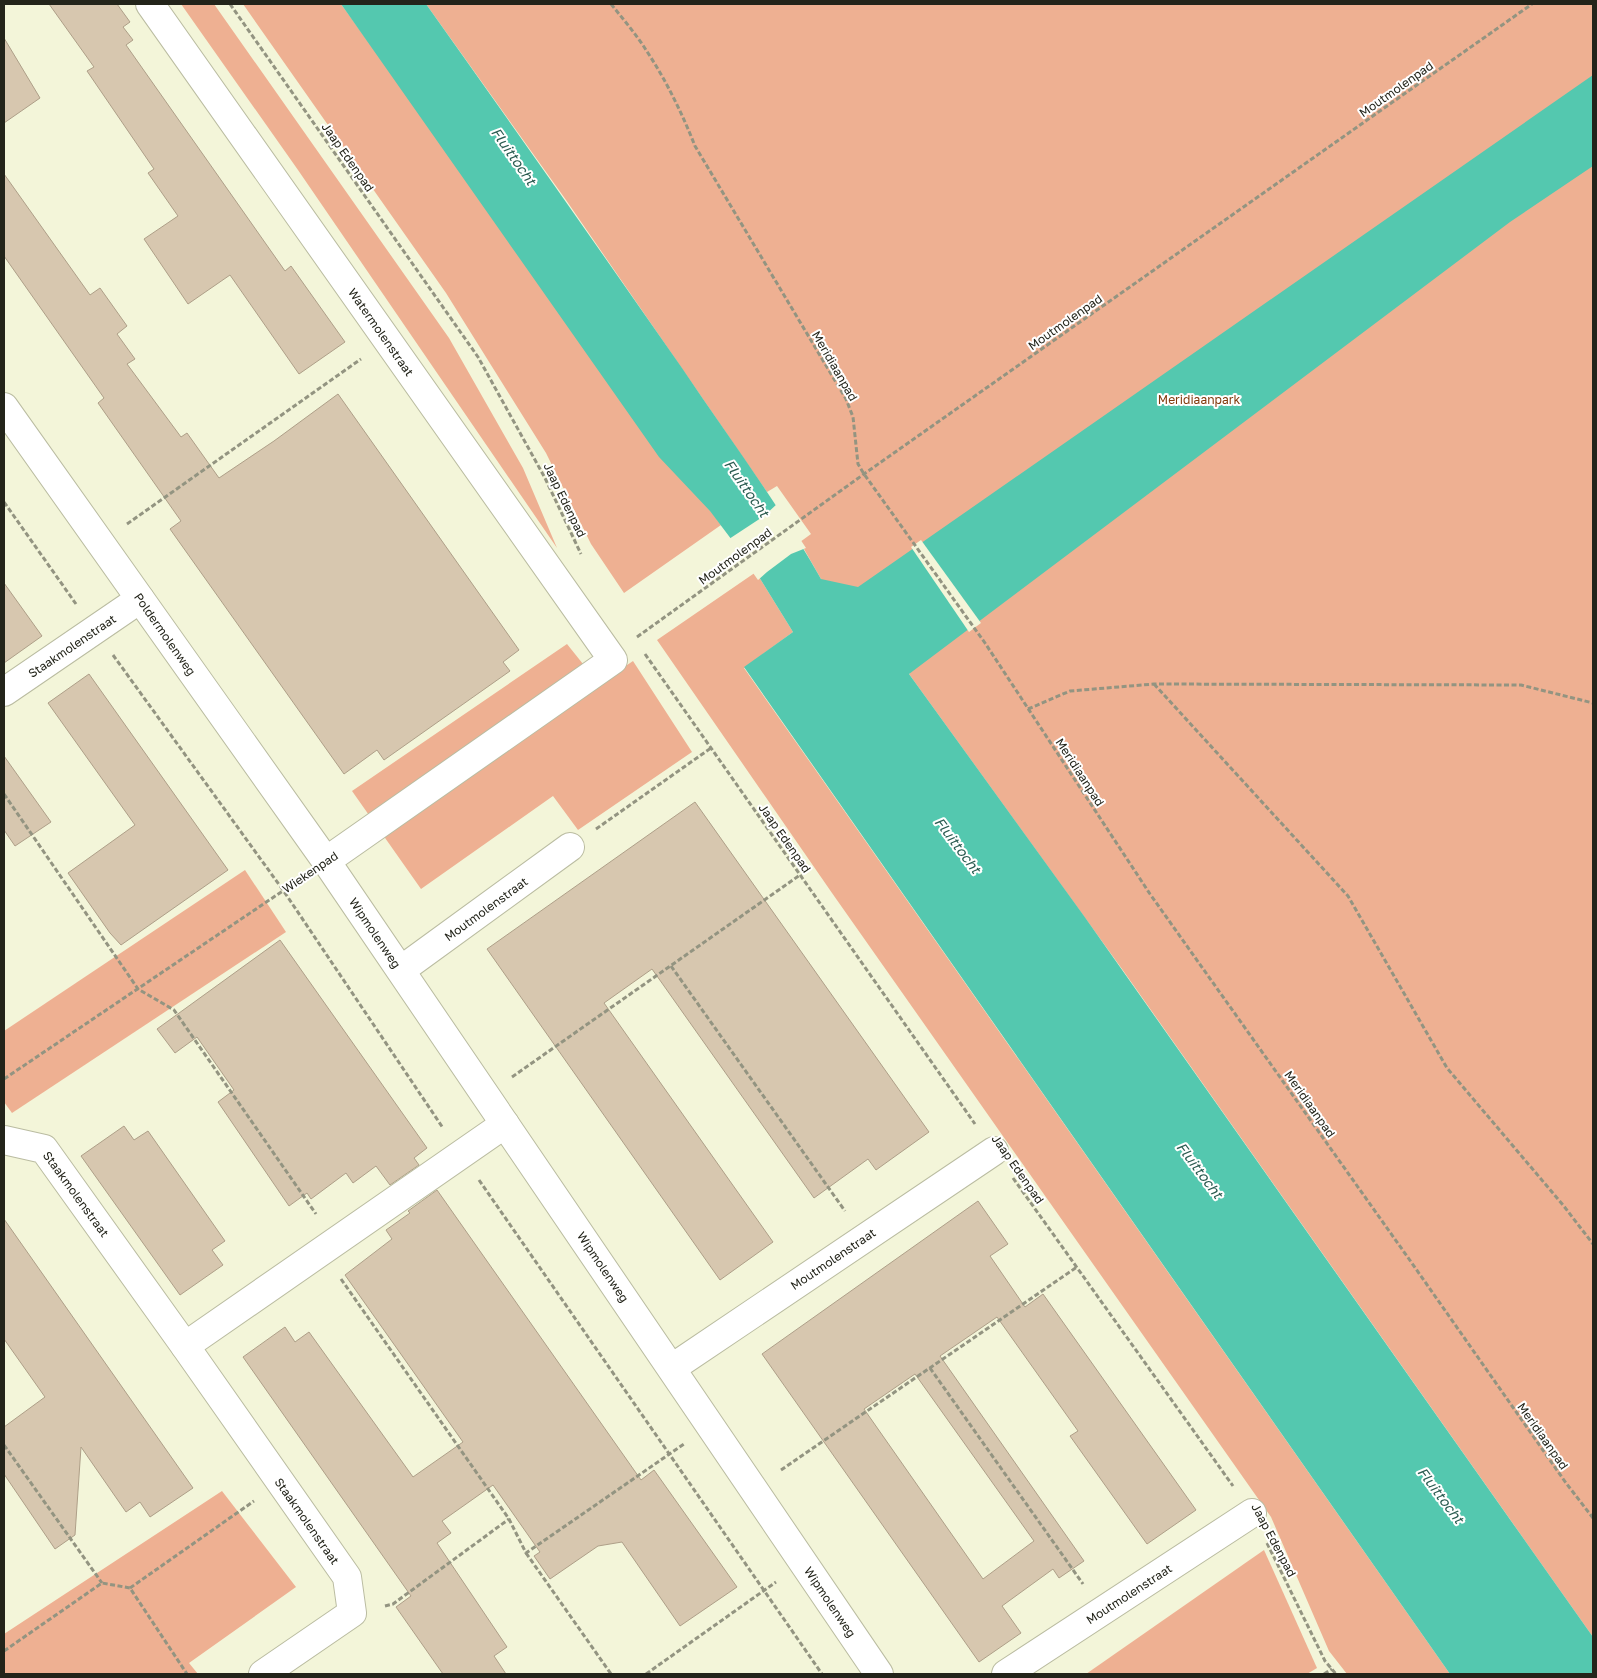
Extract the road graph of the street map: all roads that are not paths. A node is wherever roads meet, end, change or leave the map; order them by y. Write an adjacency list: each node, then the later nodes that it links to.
1 (150, 4): 4 (street, Watermolenstraat)
2 (4, 407): 3 (street, Poldermolenweg)
3 (140, 600): 5 (street, Staakmolenstraat); 7 (street, Poldermolenweg)
4 (613, 660): 7 (street, Wiekenpad)
5 (4, 692)
6 (570, 847): 8 (street, Moutmolenstraat)
7 (326, 861): 8 (street, Wipmolenweg)
8 (401, 970): 9 (street, Wipmolenweg)
9 (505, 1124): 12 (street); 13 (street, Wipmolenweg)
10 (4, 1140): 12 (street, Staakmolenstraat)
11 (994, 1151): 13 (street, Moutmolenstraat)
12 (185, 1346): 15 (street, Staakmolenstraat)
13 (672, 1368): 16 (street, Wipmolenweg)
14 (1252, 1513): 17 (street, Moutmolenstraat)
15 (263, 1674)
16 (879, 1674)
17 (1006, 1674)

